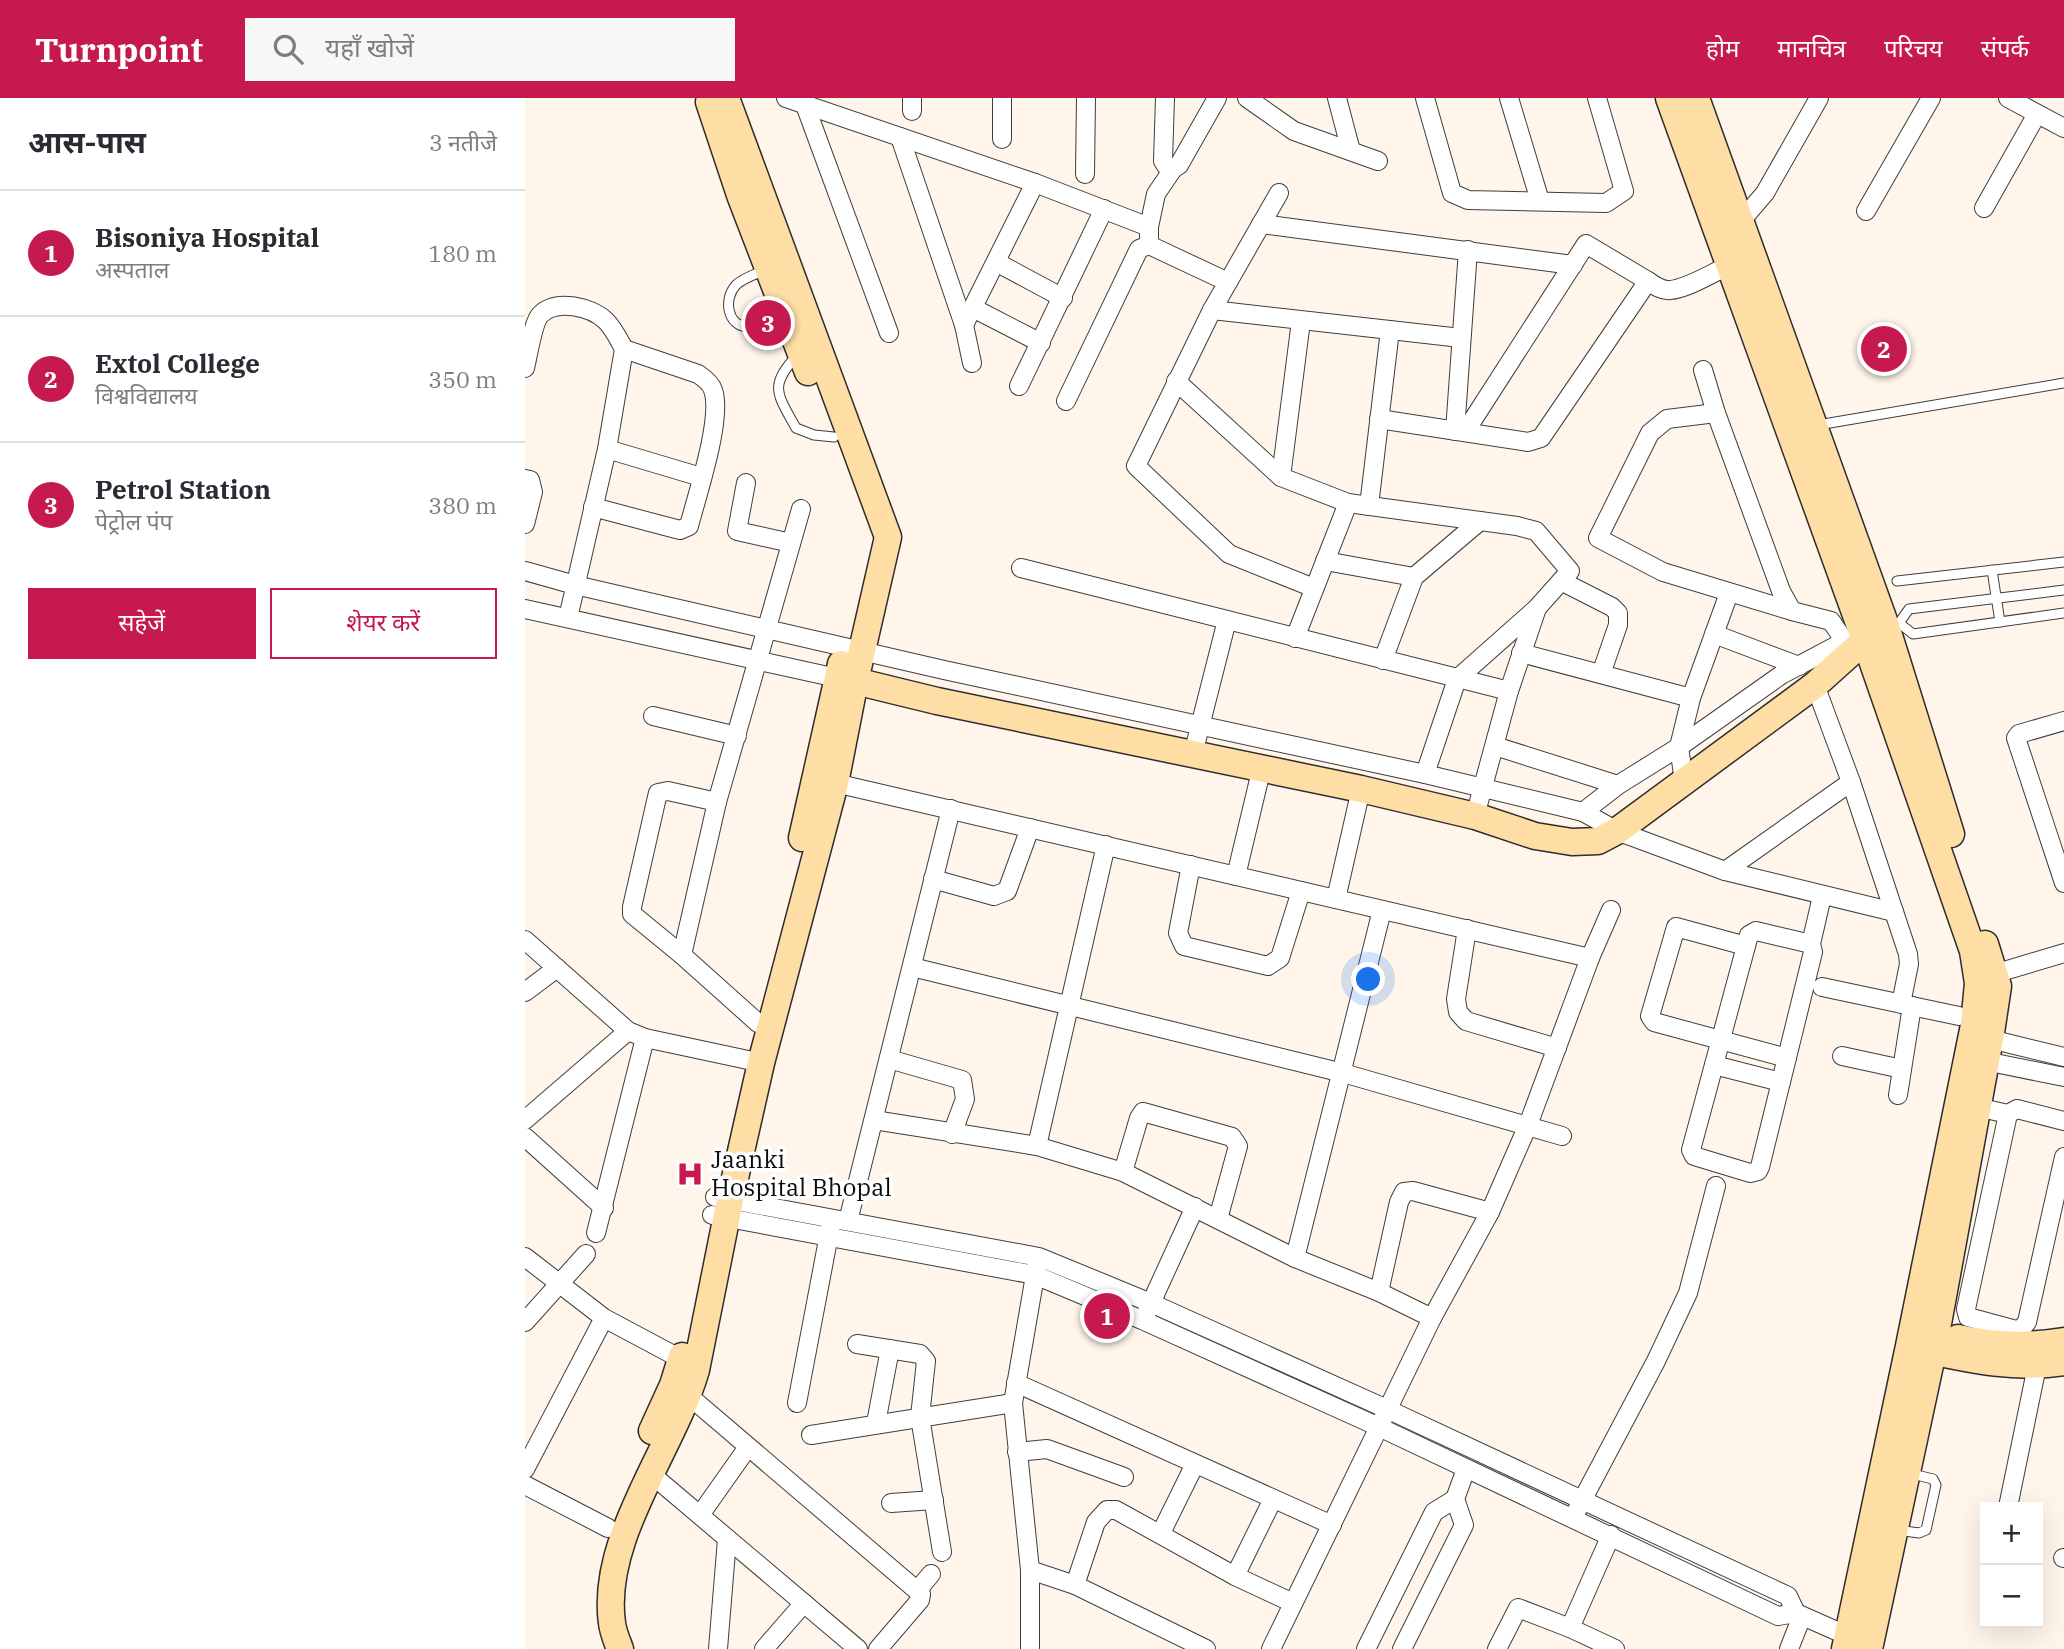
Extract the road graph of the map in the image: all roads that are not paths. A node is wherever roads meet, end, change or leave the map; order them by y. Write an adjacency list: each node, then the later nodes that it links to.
1 (708, 98): 40 (street)
2 (726, 98): 53 (street)
3 (786, 98): 18 (street)
4 (1002, 98): 22 (street)
5 (1086, 98): 26 (street)
6 (1165, 98): 25 (street)
7 (1217, 98): 25 (street)
8 (1247, 98): 23 (street)
9 (1337, 98): 23 (street)
10 (1425, 98): 29 (street)
11 (1509, 98): 29 (street)
12 (1597, 98): 29 (street)
13 (1669, 98): 39 (street)
14 (1696, 98): 33 (street)
15 (1819, 98): 33 (street)
16 (1931, 98): 32 (street)
17 (2008, 98): 19 (street)
18 (805, 105): 21 (street); 50 (street)
19 (2037, 114): 20 (street); 30 (street)
20 (2064, 128)
21 (901, 137): 27 (street); 48 (street)
22 (1002, 139)
23 (1351, 151): 24 (street)
24 (1378, 161)
25 (1173, 169): 35 (street)
26 (1085, 174)
27 (1035, 183): 31 (street); 37 (street)
28 (1279, 193): 34 (street)
29 (1539, 201)
30 (1984, 208)
31 (1104, 209): 35 (street); 43 (street)
32 (1866, 211)
33 (1741, 221): 64 (street)
34 (1261, 225): 36 (street); 42 (street)
35 (1149, 236): 42 (street); 61 (street)
36 (1468, 250): 38 (street); 51 (street)
37 (996, 262): 43 (street); 44 (street)
38 (1573, 265): 41 (street); 65 (street)
39 (1730, 265): 41 (street); 101 (street)
40 (769, 269): 46 (street); 46 (lane)
41 (1648, 281): 65 (street)
42 (1228, 282): 45 (street)
43 (1063, 298): 52 (street)
44 (973, 308): 48 (street); 52 (street)
45 (1212, 310): 47 (street); 58 (street)
46 (787, 315): 53 (street)
47 (1301, 321): 49 (street); 69 (street)
48 (964, 325): 55 (street)
49 (1390, 330): 51 (street); 63 (street)
50 (889, 333)
51 (1461, 338): 65 (street)
52 (1041, 343): 60 (street)
53 (805, 346): 66 (street); 66 (lane); 103 (street)
54 (624, 349): 56 (street); 67 (street); 68 (street)
55 (972, 363)
56 (525, 368)
57 (1703, 370): 62 (street)
58 (1176, 381): 69 (street); 88 (street)
59 (2064, 383): 64 (lane)
60 (1019, 386)
61 (1066, 401)
62 (1716, 413): 90 (street); 94 (street)
63 (1379, 419): 65 (street); 73 (street)
64 (1813, 425): 101 (street)
65 (1460, 432)
66 (834, 437): 103 (street)
67 (607, 449): 68 (street); 74 (street)
68 (701, 477): 74 (street)
69 (1281, 477): 72 (street)
70 (525, 479): 77 (street)
71 (746, 483): 78 (street)
72 (1347, 503): 73 (street); 79 (street)
73 (1369, 506): 76 (street)
74 (593, 507): 87 (street)
75 (801, 509): 78 (street)
76 (1480, 521): 84 (street); 85 (street)
77 (525, 524)
78 (791, 543): 99 (street)
79 (1325, 561): 84 (street); 88 (street)
80 (2064, 562): 82 (lane)
81 (1021, 568): 97 (street)
82 (1993, 570): 86 (lane); 91 (lane)
83 (525, 571): 87 (street)
84 (1414, 577): 106 (street)
85 (1561, 581): 92 (street); 107 (street)
86 (1897, 582)
87 (575, 585): 96 (street); 99 (street)
88 (1314, 588): 102 (street)
89 (2064, 590): 91 (lane)
90 (1729, 593): 94 (street); 100 (street)
91 (1996, 597): 98 (lane); 101 (lane)
92 (1537, 608): 104 (street); 109 (street)
93 (525, 609): 96 (street)
94 (1791, 611): 101 (street)
95 (2064, 613): 98 (lane)
96 (568, 618): 105 (street)
97 (1227, 620): 102 (street); 115 (street)
98 (2000, 622): 101 (lane)
99 (768, 629): 103 (street); 105 (street)
100 (1714, 634): 108 (street); 112 (street)
101 (1870, 637): 108 (street); 155 (street); 213 (street)
102 (1295, 638): 106 (street)
103 (854, 649): 110 (street); 115 (street)
104 (1521, 653): 107 (street); 111 (street)
105 (759, 659): 110 (street); 116 (street)
106 (1383, 660): 109 (street)
107 (1601, 674): 112 (street)
108 (1807, 675): 118 (street); 122 (street); 123 (street)
109 (1457, 679): 111 (street); 121 (street)
110 (846, 680): 119 (street); 124 (street); 161 (street)
111 (1509, 691): 117 (street)
112 (1691, 698): 118 (street)
113 (653, 716): 116 (street)
114 (2064, 721): 139 (street)
115 (1199, 724): 119 (street); 121 (street)
116 (737, 736): 128 (street)
117 (1495, 746): 125 (street); 126 (street)
118 (1679, 747): 122 (street); 125 (street)
119 (1193, 754): 120 (street)
120 (1262, 767): 127 (street); 137 (street)
121 (1425, 774): 126 (street)
122 (1684, 781): 133 (street)
123 (1851, 782): 136 (street); 145 (street)
124 (835, 783): 129 (street); 193 (street)
125 (1618, 785): 130 (street)
126 (1482, 788): 130 (street); 131 (street)
127 (1361, 789): 131 (street); 142 (street)
128 (717, 802): 151 (street); 151 (street)
129 (951, 810): 132 (street); 138 (street)
130 (1583, 812): 133 (street)
131 (1475, 816): 133 (street)
132 (1030, 828): 134 (street); 138 (street)
133 (1617, 831): 136 (street)
134 (1106, 845): 135 (street); 159 (street)
135 (1191, 865): 137 (street); 140 (street)
136 (1725, 871): 141 (street)
137 (1236, 876): 140 (street)
138 (933, 879): 153 (street)
139 (2064, 883)
140 (1301, 891): 142 (street)
141 (1822, 896): 145 (street); 148 (street)
142 (1336, 899): 143 (street)
143 (1382, 910): 146 (street); 174 (street)
144 (1611, 910): 152 (street)
145 (1894, 912): 158 (street)
146 (1467, 929): 152 (street); 165 (street)
147 (525, 940): 154 (street)
148 (1811, 944): 149 (street); 170 (street)
149 (1746, 946): 164 (street); 164 (street)
150 (2064, 954): 155 (street)
151 (682, 955): 161 (street)
152 (1590, 958): 165 (street)
153 (912, 967): 159 (street); 169 (street)
154 (557, 968): 157 (street); 162 (street)
155 (1994, 974): 166 (street)
156 (1822, 987): 158 (street)
157 (525, 992)
158 (1907, 1005): 160 (street); 173 (street)
159 (1069, 1006): 174 (street); 187 (street)
160 (1959, 1016)
161 (758, 1023): 171 (street)
162 (628, 1031): 163 (street); 180 (street)
163 (645, 1038): 171 (street); 194 (street)
164 (1720, 1041): 170 (street); 172 (street)
165 (1557, 1048): 183 (street)
166 (1988, 1050): 168 (street); 175 (street); 178 (street)
167 (1842, 1056): 173 (street)
168 (2064, 1056)
169 (889, 1059): 181 (street); 184 (street)
170 (1787, 1059): 176 (street)
171 (748, 1060): 193 (street)
172 (1714, 1065): 176 (street); 176 (street)
173 (1902, 1069): 177 (street)
174 (1343, 1073): 183 (street); 204 (street)
175 (2064, 1077)
176 (1781, 1083)
177 (1898, 1095)
178 (1977, 1107): 179 (street); 191 (street)
179 (2008, 1114): 182 (street); 192 (street)
180 (525, 1120)
181 (874, 1120): 184 (street); 197 (street)
182 (2064, 1121)
183 (1528, 1125): 185 (street); 196 (street)
184 (952, 1134): 187 (street)
185 (1562, 1136)
186 (525, 1138): 194 (street)
187 (1037, 1146): 189 (street)
188 (2064, 1157): 192 (street)
189 (1123, 1172): 195 (street); 198 (street)
190 (1716, 1186): 240 (street)
191 (1960, 1198): 192 (street); 213 (street)
192 (1988, 1205)
193 (721, 1207): 197 (street); 200 (street); 217 (street); 221 (street)
194 (604, 1208): 199 (street)
195 (1195, 1208): 198 (street); 208 (street)
196 (1490, 1212): 207 (street); 210 (street)
197 (840, 1219): 200 (street); 203 (street)
198 (1218, 1219): 204 (street)
199 (597, 1233)
200 (828, 1236): 205 (street); 222 (street)
201 (586, 1254): 206 (street)
202 (525, 1257): 206 (street)
203 (1039, 1257): 205 (street); 208 (street)
204 (1295, 1258): 207 (street)
205 (1035, 1275): 211 (street); 220 (street)
206 (558, 1284): 209 (street); 212 (street)
207 (1379, 1292): 210 (street)
208 (1151, 1303): 211 (street); 224 (street)
209 (604, 1318): 217 (street); 232 (street)
210 (1432, 1318): 224 (street)
211 (1142, 1320): 227 (street)
212 (525, 1322)
213 (1922, 1340): 214 (street); 219 (street); 260 (street); 260 (street)
214 (2064, 1342)
215 (857, 1344): 216 (street)
216 (890, 1349): 225 (street); 226 (street)
217 (681, 1359): 246 (street)
218 (2064, 1362): 219 (street)
219 (2037, 1366): 241 (street)
220 (1016, 1383): 223 (street); 231 (street)
221 (689, 1396): 229 (street); 234 (street)
222 (797, 1403)
223 (1013, 1403): 225 (street); 230 (street)
224 (1388, 1410): 227 (street); 240 (street)
225 (921, 1416): 226 (street); 239 (street)
226 (876, 1423): 228 (street)
227 (1380, 1427): 233 (street); 245 (street)
228 (811, 1435)
229 (748, 1447): 243 (street); 255 (street)
230 (1017, 1452): 235 (street); 251 (street)
231 (1195, 1464): 237 (street); 247 (street)
232 (525, 1469)
233 (1466, 1469): 238 (street); 244 (street)
234 (651, 1474): 243 (street); 262 (street)
235 (1124, 1477)
236 (525, 1485): 246 (street)
237 (1273, 1499): 245 (street); 253 (street)
238 (1455, 1499): 270 (street); 271 (street)
239 (934, 1500): 242 (street); 250 (street)
240 (1581, 1501): 244 (street); 258 (street)
241 (2009, 1502)
242 (891, 1503)
243 (700, 1515): 249 (street)
244 (1573, 1518): 248 (street)
245 (1332, 1525): 257 (street)
246 (608, 1528): 261 (street)
247 (1161, 1533): 253 (street); 254 (street)
248 (1611, 1535): 258 (street); 259 (street)
249 (727, 1539): 256 (street); 263 (street)
250 (942, 1552)
251 (1030, 1570): 254 (street); 267 (street)
252 (931, 1574): 255 (street)
253 (1235, 1576): 257 (street)
254 (1075, 1585): 268 (street)
255 (917, 1591): 266 (street)
256 (804, 1603): 264 (street); 265 (street)
257 (1293, 1603): 269 (street)
258 (1799, 1615): 260 (street); 274 (street)
259 (1570, 1629): 272 (street); 273 (street)
260 (1854, 1645)
261 (602, 1649)
262 (620, 1649)
263 (718, 1649)
264 (764, 1649)
265 (858, 1649)
266 (878, 1649)
267 (1030, 1649)
268 (1206, 1649)
269 (1271, 1649)
270 (1366, 1649)
271 (1402, 1649)
272 (1497, 1649)
273 (1615, 1649)
274 (1789, 1649)

